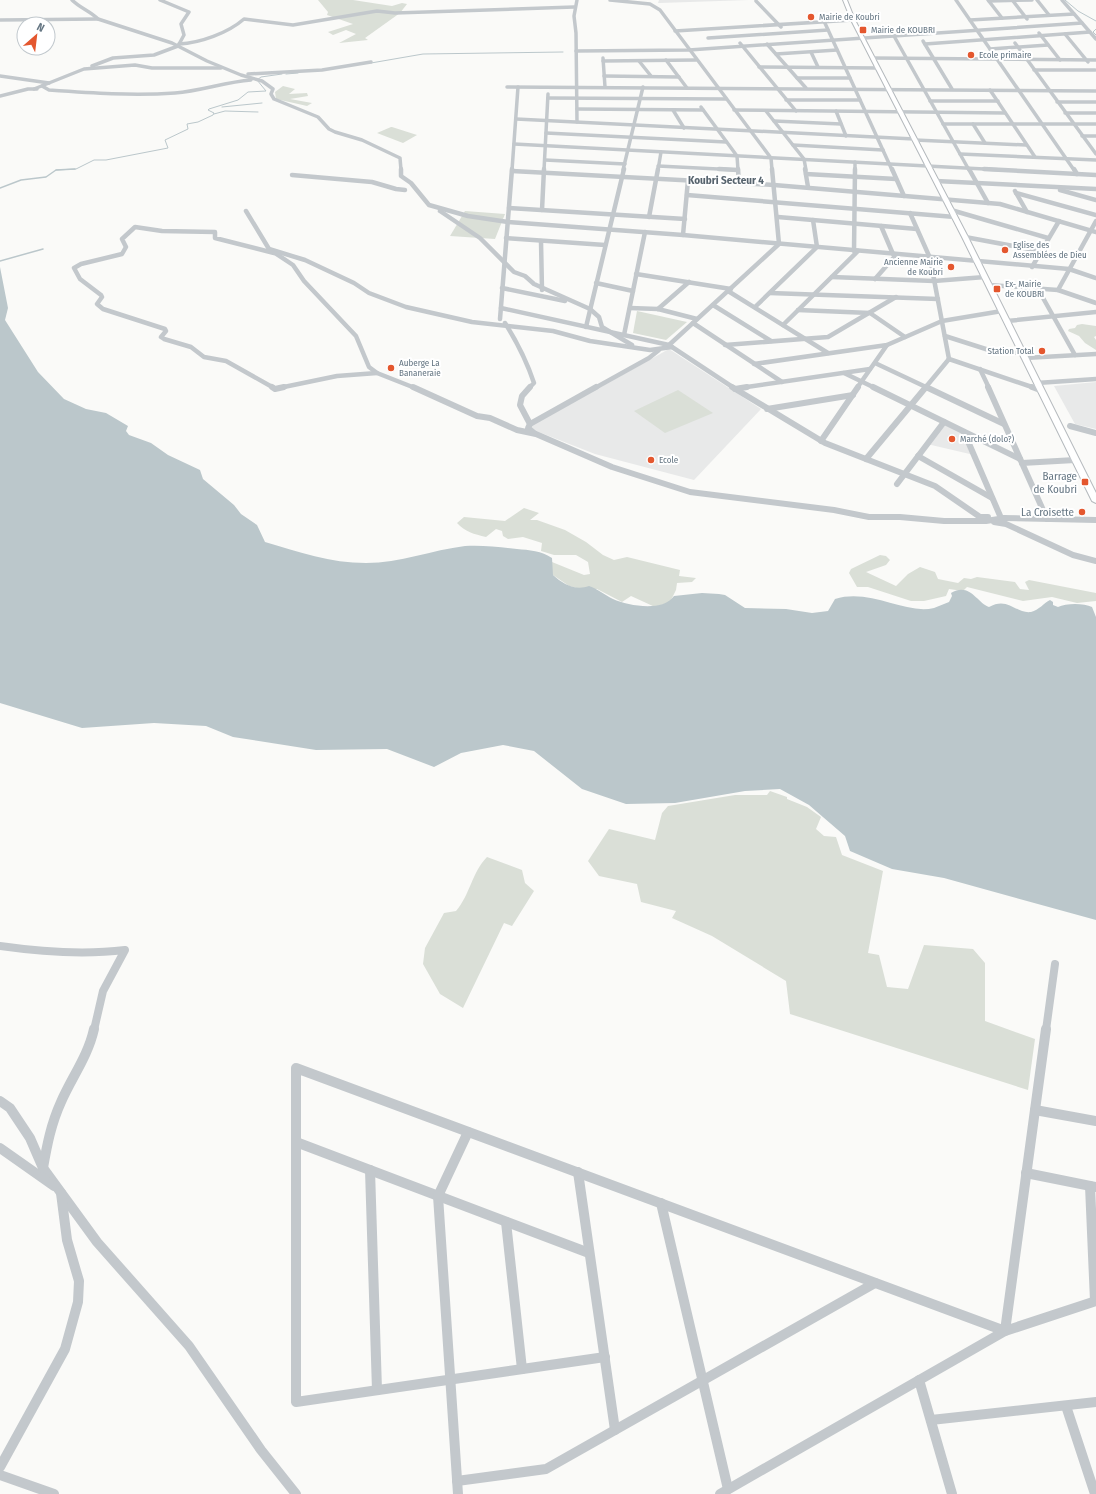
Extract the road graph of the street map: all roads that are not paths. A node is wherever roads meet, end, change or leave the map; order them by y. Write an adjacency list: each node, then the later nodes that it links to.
1 (72, 0): 18 (street)
2 (160, 0): 48 (street)
3 (577, 0): 13 (street)
4 (610, 0): 30 (street)
5 (956, 0): 21 (street)
6 (1032, 0): 11 (street)
7 (1037, 0): 15 (street)
8 (1062, 0): 14 (street)
9 (756, 1): 24 (street)
10 (988, 1): 11 (street); 17 (street)
11 (1013, 1): 16 (street)
12 (844, 2): 20 (highway)
13 (574, 7): 48 (street); 56 (street)
14 (1074, 14): 15 (street); 23 (street)
15 (1049, 15): 16 (street)
16 (1026, 17): 17 (street); 25 (street)
17 (1002, 18): 21 (street)
18 (100, 19): 19 (street); 48 (street)
19 (0, 20)
20 (853, 20): 22 (street); 40 (highway)
21 (970, 20): 29 (street)
22 (824, 22): 24 (street); 28 (street)
23 (1082, 23): 25 (street); 33 (street)
24 (779, 24): 26 (street); 32 (street)
25 (1033, 26): 29 (street); 37 (street)
26 (727, 28): 27 (street); 38 (street)
27 (701, 30): 30 (street); 39 (street)
28 (828, 30): 32 (street); 42 (street)
29 (977, 30): 34 (street); 43 (street)
30 (675, 31): 54 (street)
31 (1096, 32): 33 (street)
32 (787, 33): 38 (street); 44 (street)
33 (1090, 33): 35 (street); 41 (street)
34 (919, 34): 36 (street); 47 (street)
35 (1065, 34): 37 (street); 68 (street)
36 (894, 36): 40 (street); 61 (street)
37 (1041, 36): 43 (street); 49 (street)
38 (734, 37): 39 (street); 50 (street)
39 (708, 38): 52 (street)
40 (862, 38): 42 (street); 60 (highway)
41 (1096, 39)
42 (832, 40): 44 (street); 55 (street)
43 (984, 40): 47 (street); 53 (street)
44 (796, 42): 46 (street)
45 (1015, 42): 51 (street)
46 (767, 44): 50 (street); 59 (street)
47 (925, 44): 62 (street)
48 (178, 45): 75 (street); 79 (street)
49 (1048, 45): 51 (street); 67 (street)
50 (742, 46): 52 (street); 73 (street)
51 (1018, 47): 53 (street); 66 (street)
52 (716, 48): 54 (street)
53 (990, 49): 65 (street)
54 (689, 50): 57 (street); 64 (street)
55 (837, 50): 58 (street); 77 (street)
56 (576, 51): 57 (street); 95 (street)
57 (602, 51): 70 (street)
58 (811, 52): 59 (street); 76 (street)
59 (776, 54): 74 (street)
60 (873, 58): 61 (street); 78 (highway)
61 (907, 59): 62 (street); 105 (street)
62 (934, 59): 65 (street); 106 (street)
63 (666, 60): 64 (street); 71 (street); 86 (street)
64 (696, 60): 99 (street)
65 (998, 60): 66 (street); 109 (street)
66 (1027, 60): 67 (street); 80 (street)
67 (1060, 60): 68 (street)
68 (1087, 60): 69 (street); 81 (street)
69 (1096, 60)
70 (603, 61): 71 (street); 84 (street)
71 (639, 61): 85 (street)
72 (371, 62): 82 (street)
73 (759, 67): 74 (street); 100 (street)
74 (788, 67): 76 (street); 87 (street)
75 (225, 68): 79 (street); 82 (street)
76 (818, 68): 77 (street)
77 (845, 68): 78 (street); 88 (street)
78 (878, 68): 104 (highway)
79 (84, 69): 90 (street)
80 (1034, 70): 81 (street); 110 (street)
81 (1096, 70)
82 (239, 74): 89 (street)
83 (0, 76): 90 (street)
84 (604, 76): 85 (street); 96 (street)
85 (651, 76): 86 (street)
86 (679, 77): 98 (street)
87 (797, 78): 88 (street); 101 (street)
88 (850, 78): 103 (street)
89 (257, 80): 107 (street); 218 (street)
90 (49, 83): 91 (street)
91 (42, 86): 102 (street); 107 (street)
92 (507, 87): 93 (street)
93 (518, 87): 94 (street); 139 (street)
94 (548, 87): 95 (street); 113 (street)
95 (576, 87): 96 (street); 114 (street)
96 (605, 87): 97 (street)
97 (643, 88): 98 (street); 116 (street)
98 (687, 88): 99 (street)
99 (717, 88): 100 (street); 117 (street)
100 (777, 88): 101 (street); 118 (street)
101 (806, 88): 103 (street)
102 (34, 89): 107 (street); 112 (street)
103 (855, 89): 104 (street); 119 (street)
104 (888, 89): 105 (street); 134 (highway)
105 (923, 89): 106 (street); 120 (street)
106 (952, 89): 108 (street)
107 (49, 90)
108 (990, 90): 109 (street); 121 (street)
109 (1019, 90): 110 (street); 148 (street)
110 (1048, 90): 111 (street); 122 (street)
111 (1096, 91)
112 (0, 96)
113 (548, 98): 114 (street); 141 (street)
114 (576, 98): 116 (street); 124 (street)
115 (694, 98): 116 (street); 117 (street); 128 (street)
116 (641, 99): 126 (street)
117 (726, 100): 129 (street)
118 (786, 100): 119 (street); 131 (street)
119 (860, 100): 133 (street)
120 (930, 101): 121 (street); 135 (street)
121 (998, 101): 136 (street)
122 (1057, 102): 123 (street); 137 (street)
123 (1096, 102)
124 (576, 109): 125 (street); 142 (street)
125 (606, 110): 126 (street); 143 (street)
126 (638, 110): 127 (street); 151 (street)
127 (673, 110): 128 (street); 152 (street)
128 (703, 110): 153 (street)
129 (734, 110): 130 (street); 154 (street)
130 (766, 111): 131 (street); 140 (street)
131 (796, 111): 132 (street)
132 (836, 111): 133 (street); 144 (street)
133 (865, 112): 134 (street); 161 (street)
134 (900, 112): 135 (street); 162 (highway)
135 (937, 112): 136 (street); 145 (street)
136 (1005, 113): 147 (street)
137 (1065, 113): 138 (street); 149 (street)
138 (1096, 113)
139 (516, 119): 141 (street); 166 (street)
140 (774, 120): 144 (street); 155 (street)
141 (547, 121): 142 (street); 156 (street)
142 (577, 122): 143 (street)
143 (607, 124): 151 (street)
144 (841, 124): 157 (street)
145 (943, 124): 146 (street); 163 (street)
146 (973, 124): 147 (street); 165 (street)
147 (1013, 124): 148 (street); 168 (street)
148 (1043, 124): 149 (street); 180 (street)
149 (1073, 124): 150 (street); 158 (street)
150 (1096, 124)
151 (634, 125): 152 (street); 160 (street)
152 (684, 128): 153 (street)
153 (717, 129): 154 (street); 164 (street)
154 (750, 131): 155 (street); 178 (street)
155 (783, 132): 157 (street); 167 (street)
156 (546, 133): 160 (street); 169 (street)
157 (846, 136): 161 (street)
158 (1082, 136): 159 (street); 170 (street)
159 (1096, 136)
160 (632, 137): 164 (street); 171 (street)
161 (877, 137): 162 (street); 172 (street)
162 (915, 139): 163 (street); 187 (highway)
163 (953, 141): 165 (street); 174 (street)
164 (726, 142): 176 (street)
165 (984, 143): 168 (street)
166 (514, 144): 169 (street); 190 (street)
167 (793, 145): 172 (street); 179 (street)
168 (1026, 145): 177 (street)
169 (545, 146): 171 (street); 181 (street)
170 (1094, 148): 175 (street)
171 (628, 150): 173 (street); 184 (street)
172 (883, 150): 185 (street)
173 (661, 152): 176 (street); 186 (street)
174 (960, 154): 177 (street); 188 (street)
175 (1096, 154)
176 (737, 156): 178 (street); 189 (street)
177 (1035, 157): 180 (street)
178 (771, 158): 179 (street); 204 (street)
179 (804, 159): 183 (street); 192 (street)
180 (1067, 159): 182 (street); 193 (street)
181 (545, 160): 184 (street); 191 (street)
182 (1096, 160)
183 (855, 162): 185 (street); 196 (street)
184 (625, 164): 197 (street)
185 (889, 164): 187 (street); 199 (street)
186 (658, 166): 189 (street); 198 (street)
187 (928, 166): 188 (street); 201 (highway)
188 (968, 168): 193 (street); 203 (street)
189 (738, 170): 202 (street)
190 (512, 171): 191 (street); 219 (street)
191 (544, 173): 197 (street); 221 (street)
192 (806, 174): 196 (street); 207 (street)
193 (1077, 174): 195 (street)
194 (292, 175): 209 (street)
195 (1096, 175)
196 (855, 176): 199 (street); 210 (street)
197 (622, 177): 198 (street); 226 (street)
198 (656, 178): 200 (street); 228 (street)
199 (896, 179): 213 (street)
200 (688, 180): 202 (street); 212 (street)
201 (936, 181): 203 (street); 214 (highway)
202 (739, 183): 204 (street)
203 (977, 183): 205 (street); 217 (street)
204 (774, 184): 207 (street); 216 (street)
205 (1010, 184): 206 (street); 211 (street)
206 (1046, 186): 208 (street); 215 (street)
207 (808, 187): 210 (street)
208 (1096, 189)
209 (405, 190)
210 (854, 191): 213 (street); 220 (street)
211 (1016, 193): 224 (street); 227 (street)
212 (687, 195): 216 (street); 231 (street)
213 (904, 196): 214 (street)
214 (946, 199): 217 (street); 222 (highway)
215 (1096, 200)
216 (776, 201): 220 (street); 229 (street)
217 (988, 203): 224 (street)
218 (429, 205): 235 (street); 258 (street)
219 (509, 208): 221 (street); 235 (street)
220 (854, 208): 225 (street); 236 (street)
221 (542, 210): 226 (street)
222 (951, 210): 230 (highway); 246 (street)
223 (246, 211): 251 (street)
224 (1027, 212): 233 (street)
225 (910, 213): 230 (street); 239 (street)
226 (613, 214): 228 (street); 238 (street)
227 (1096, 215)
228 (649, 217): 231 (street)
229 (778, 217): 232 (street); 248 (street)
230 (955, 217): 244 (highway)
231 (685, 219): 243 (street)
232 (814, 220): 236 (street); 250 (street)
233 (1058, 221): 240 (street); 246 (street)
234 (1096, 221): 240 (street)
235 (508, 222): 238 (street); 245 (street)
236 (854, 224): 237 (street); 252 (street)
237 (881, 226): 239 (street); 256 (street)
238 (609, 229): 241 (street); 249 (street)
239 (917, 229): 257 (street)
240 (1091, 230): 242 (street); 261 (street)
241 (645, 232): 243 (street); 262 (street)
242 (1096, 232)
243 (683, 235): 248 (street)
244 (966, 237): 253 (street); 259 (highway)
245 (506, 238): 247 (street); 258 (street)
246 (1048, 238): 253 (street)
247 (541, 240): 249 (street); 271 (street)
248 (779, 244): 250 (street); 274 (street)
249 (605, 245): 269 (street)
250 (817, 247): 252 (street); 277 (street)
251 (269, 249): 254 (street); 255 (street)
252 (856, 251): 256 (street); 264 (street)
253 (1040, 251): 260 (street)
254 (276, 253): 255 (street); 322 (street); 322 (street)
255 (286, 254): 299 (street)
256 (895, 255): 257 (street); 266 (street)
257 (930, 258): 259 (street); 267 (street)
258 (504, 262): 271 (street); 272 (street)
259 (978, 262): 260 (street); 263 (highway)
260 (1032, 266): 261 (street)
261 (1069, 269): 265 (street); 275 (street)
262 (636, 274): 268 (street); 276 (street)
263 (985, 276): 267 (street); 270 (highway)
264 (832, 277): 266 (street); 278 (street)
265 (1096, 278)
266 (875, 279): 267 (street)
267 (934, 281): 281 (street)
268 (689, 282): 274 (street); 289 (street)
269 (596, 283): 276 (street); 287 (street)
270 (989, 285): 273 (street); 291 (highway)
271 (542, 286): 279 (street); 283 (street)
272 (502, 288): 279 (street); 286 (street)
273 (1038, 289): 275 (street); 294 (street)
274 (730, 290): 284 (street); 285 (street)
275 (1058, 290): 282 (street)
276 (633, 291): 288 (street)
277 (770, 293): 278 (street); 285 (street)
278 (814, 294): 280 (street); 290 (street)
279 (542, 297): 283 (street)
280 (896, 297): 281 (street); 293 (street)
281 (938, 299): 295 (street)
282 (1096, 303)
283 (582, 305): 287 (street)
284 (713, 305): 296 (street); 306 (street)
285 (755, 307): 298 (street)
286 (501, 308): 299 (street); 300 (street)
287 (590, 308): 300 (street); 301 (street)
288 (630, 308): 289 (street); 302 (street)
289 (658, 309): 296 (street)
290 (798, 310): 293 (street); 298 (street)
291 (1002, 311): 295 (street); 297 (highway)
292 (1096, 312): 294 (street)
293 (870, 313): 304 (street); 305 (street)
294 (1053, 316): 297 (street); 315 (street)
295 (942, 320): 303 (street); 304 (street)
296 (695, 321): 307 (street); 309 (street)
297 (1007, 321): 314 (highway)
298 (783, 325): 305 (street)
299 (507, 326): 310 (street); 333 (street)
300 (586, 327): 301 (street)
301 (609, 332): 302 (street); 310 (street)
302 (624, 335): 309 (street)
303 (945, 336): 314 (street); 316 (street)
304 (905, 337): 308 (street)
305 (805, 339): 306 (street); 312 (street)
306 (771, 341): 307 (street)
307 (726, 344): 318 (street)
308 (887, 345): 312 (street); 317 (street)
309 (671, 346): 311 (street); 328 (street)
310 (639, 348): 311 (street)
311 (659, 350): 333 (street)
312 (828, 353): 318 (street)
313 (1096, 354): 315 (street)
314 (1023, 355): 315 (street); 327 (highway)
315 (1075, 355)
316 (949, 359): 320 (street); 326 (street)
317 (875, 363): 319 (street); 326 (street)
318 (754, 364): 324 (street)
319 (870, 369): 321 (street); 325 (street)
320 (980, 369): 327 (street); 334 (street)
321 (844, 373): 324 (street); 325 (street)
322 (377, 374): 338 (street)
323 (1095, 378): 327 (street)
324 (782, 382): 328 (street)
325 (862, 382): 329 (street); 330 (street)
326 (926, 387): 330 (street); 334 (street)
327 (1039, 387): 342 (highway)
328 (734, 389): 331 (street)
329 (853, 395): 331 (street); 339 (street)
330 (910, 406): 332 (street); 341 (street)
331 (767, 408): 339 (street)
332 (944, 422): 336 (street); 340 (street)
333 (530, 424): 338 (street)
334 (1004, 424): 343 (street)
335 (1070, 426): 337 (street)
336 (964, 432): 343 (street); 346 (street)
337 (1096, 433)
338 (536, 434): 352 (street)
339 (821, 441): 341 (street)
340 (918, 456): 344 (street); 346 (street)
341 (866, 459): 344 (street)
342 (1075, 460): 343 (street); 347 (highway)
343 (1021, 461): 350 (street)
344 (904, 474): 345 (street); 348 (street)
345 (897, 484)
346 (992, 498): 349 (street)
347 (1096, 501)
348 (984, 517): 349 (street); 352 (street)
349 (1003, 518): 350 (street); 352 (street)
350 (1047, 519): 351 (street)
351 (1096, 520)
352 (991, 521): 353 (street)
353 (1096, 561)
354 (0, 946): 362 (street)
355 (1055, 964): 357 (street)
356 (0, 1101): 362 (street)
357 (1035, 1110): 358 (street); 365 (street)
358 (1096, 1121)
359 (468, 1132): 360 (street); 364 (street); 368 (street)
360 (296, 1142): 363 (street); 380 (street)
361 (0, 1148): 367 (street)
362 (43, 1168): 367 (street)
363 (370, 1170): 368 (street); 380 (street)
364 (578, 1172): 369 (street); 371 (street)
365 (1026, 1174): 366 (street); 374 (street)
366 (1093, 1187): 373 (street)
367 (60, 1191): 385 (street); 390 (street)
368 (438, 1196): 370 (street); 377 (street)
369 (661, 1203): 372 (street); 378 (street)
370 (506, 1222): 371 (street); 376 (street)
371 (589, 1253): 375 (street)
372 (875, 1282): 374 (street); 378 (street)
373 (1096, 1301): 374 (street)
374 (1004, 1330): 379 (street)
375 (605, 1356): 376 (street); 384 (street)
376 (522, 1369): 377 (street)
377 (450, 1379): 380 (street); 387 (street)
378 (703, 1380): 384 (street); 388 (street)
379 (919, 1380): 383 (street); 388 (street)
380 (377, 1390)
381 (1096, 1402): 382 (street)
382 (1066, 1406): 383 (street); 393 (street)
383 (931, 1420): 392 (street)
384 (616, 1430): 387 (street)
385 (0, 1466)
386 (0, 1475): 389 (street)
387 (457, 1481): 391 (street)
388 (724, 1492)
389 (54, 1494)
390 (296, 1494)
391 (458, 1494)
392 (952, 1494)
393 (1094, 1494)

